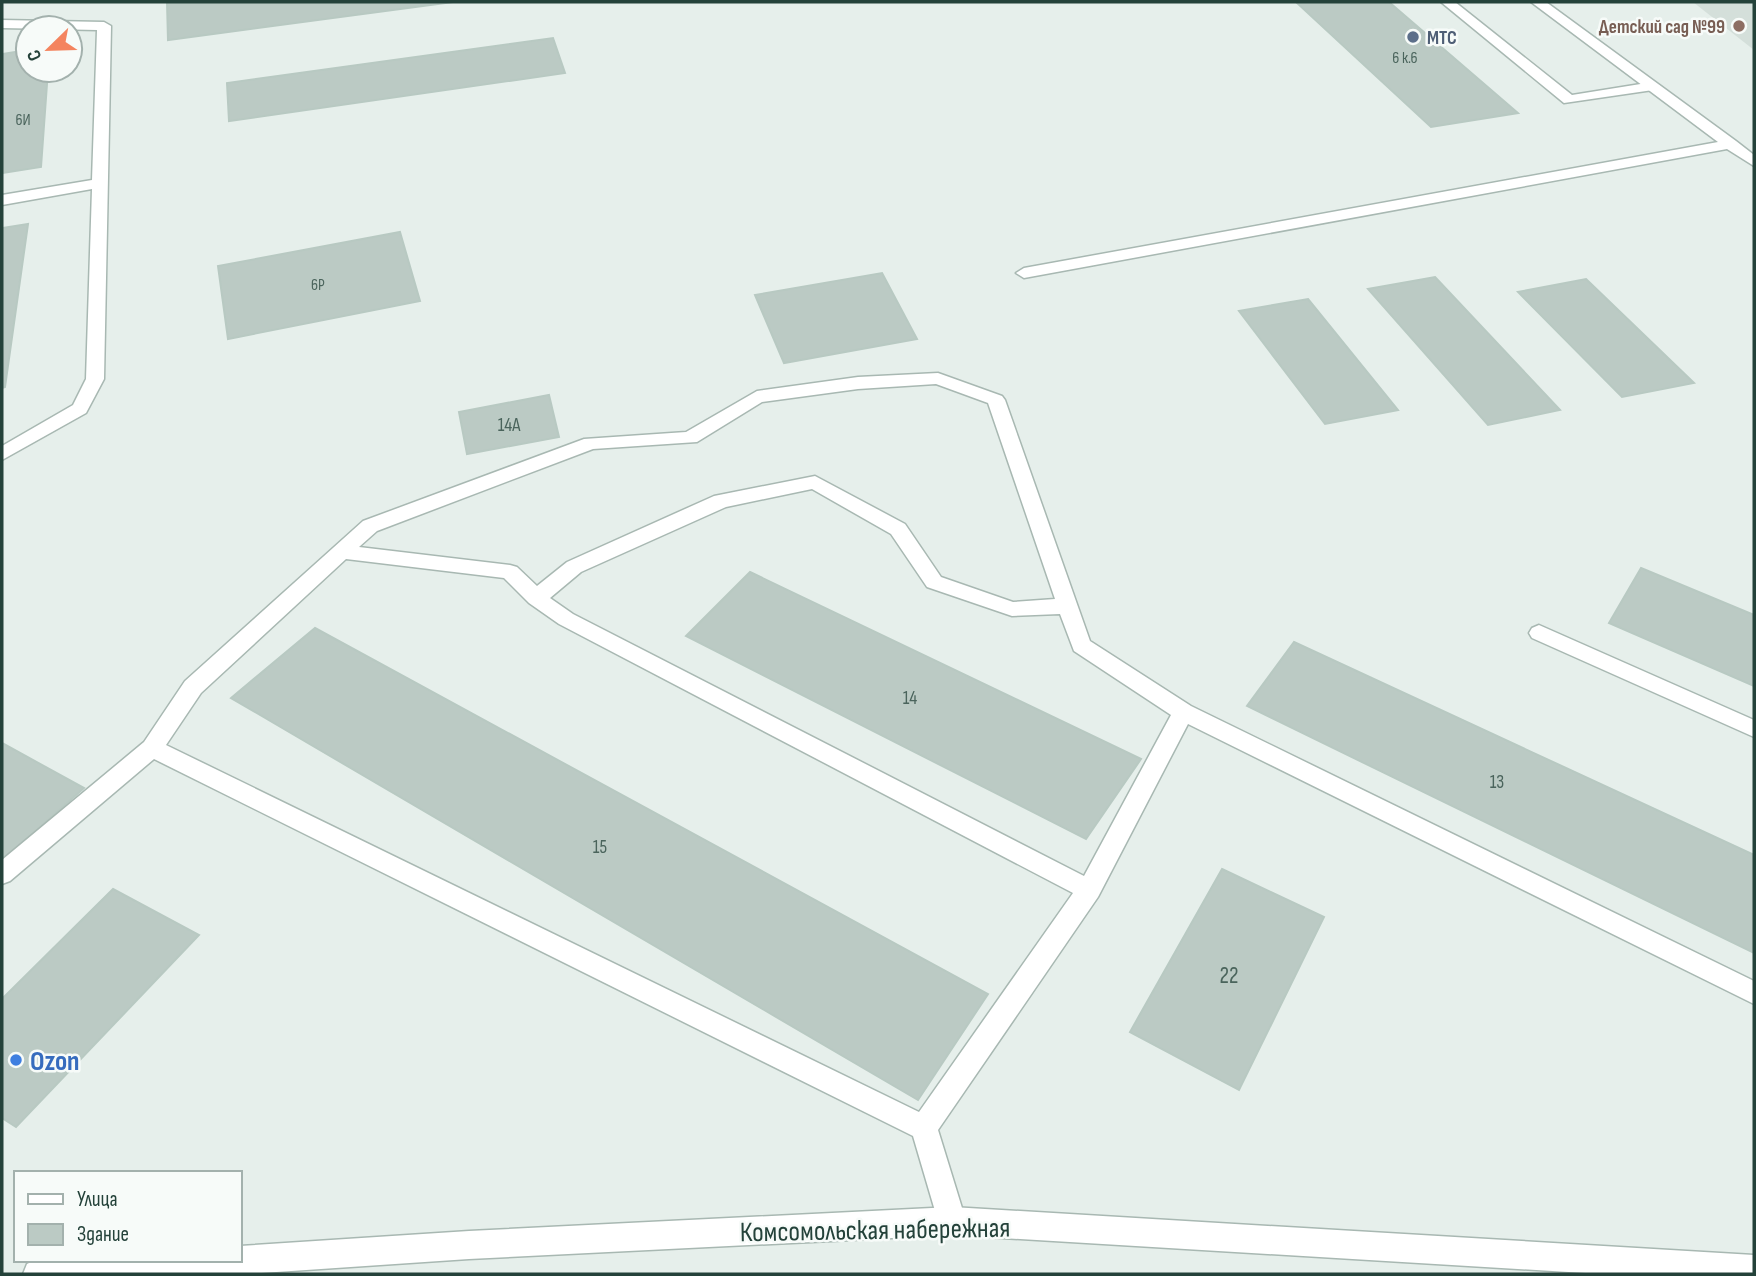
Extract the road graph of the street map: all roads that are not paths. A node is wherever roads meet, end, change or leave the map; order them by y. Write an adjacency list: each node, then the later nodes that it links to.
1 (1447, 2): 4 (street)
2 (1538, 2): 4 (street)
3 (2, 24): 7 (street)
4 (1653, 86): 5 (street)
5 (1731, 144): 6 (street); 9 (street)
6 (1754, 162)
7 (100, 183): 8 (street); 10 (street)
8 (2, 200)
9 (1024, 273)
10 (2, 454)
11 (342, 552): 12 (street); 13 (street); 17 (street)
12 (536, 598): 13 (street); 19 (street)
13 (1068, 606): 15 (street)
14 (1539, 633): 16 (street)
15 (1183, 712): 19 (street); 20 (street)
16 (1754, 730)
17 (152, 748): 18 (street); 21 (street)
18 (2, 874)
19 (1090, 890): 21 (street)
20 (1754, 993)
21 (925, 1128): 22 (street)
22 (952, 1221): 23 (street, Комсомольская набережная); 25 (street, Комсомольская набережная)
23 (242, 1260)
24 (216, 1262): 26 (street, Комсомольская набережная)
25 (1754, 1269)
26 (37, 1274)

